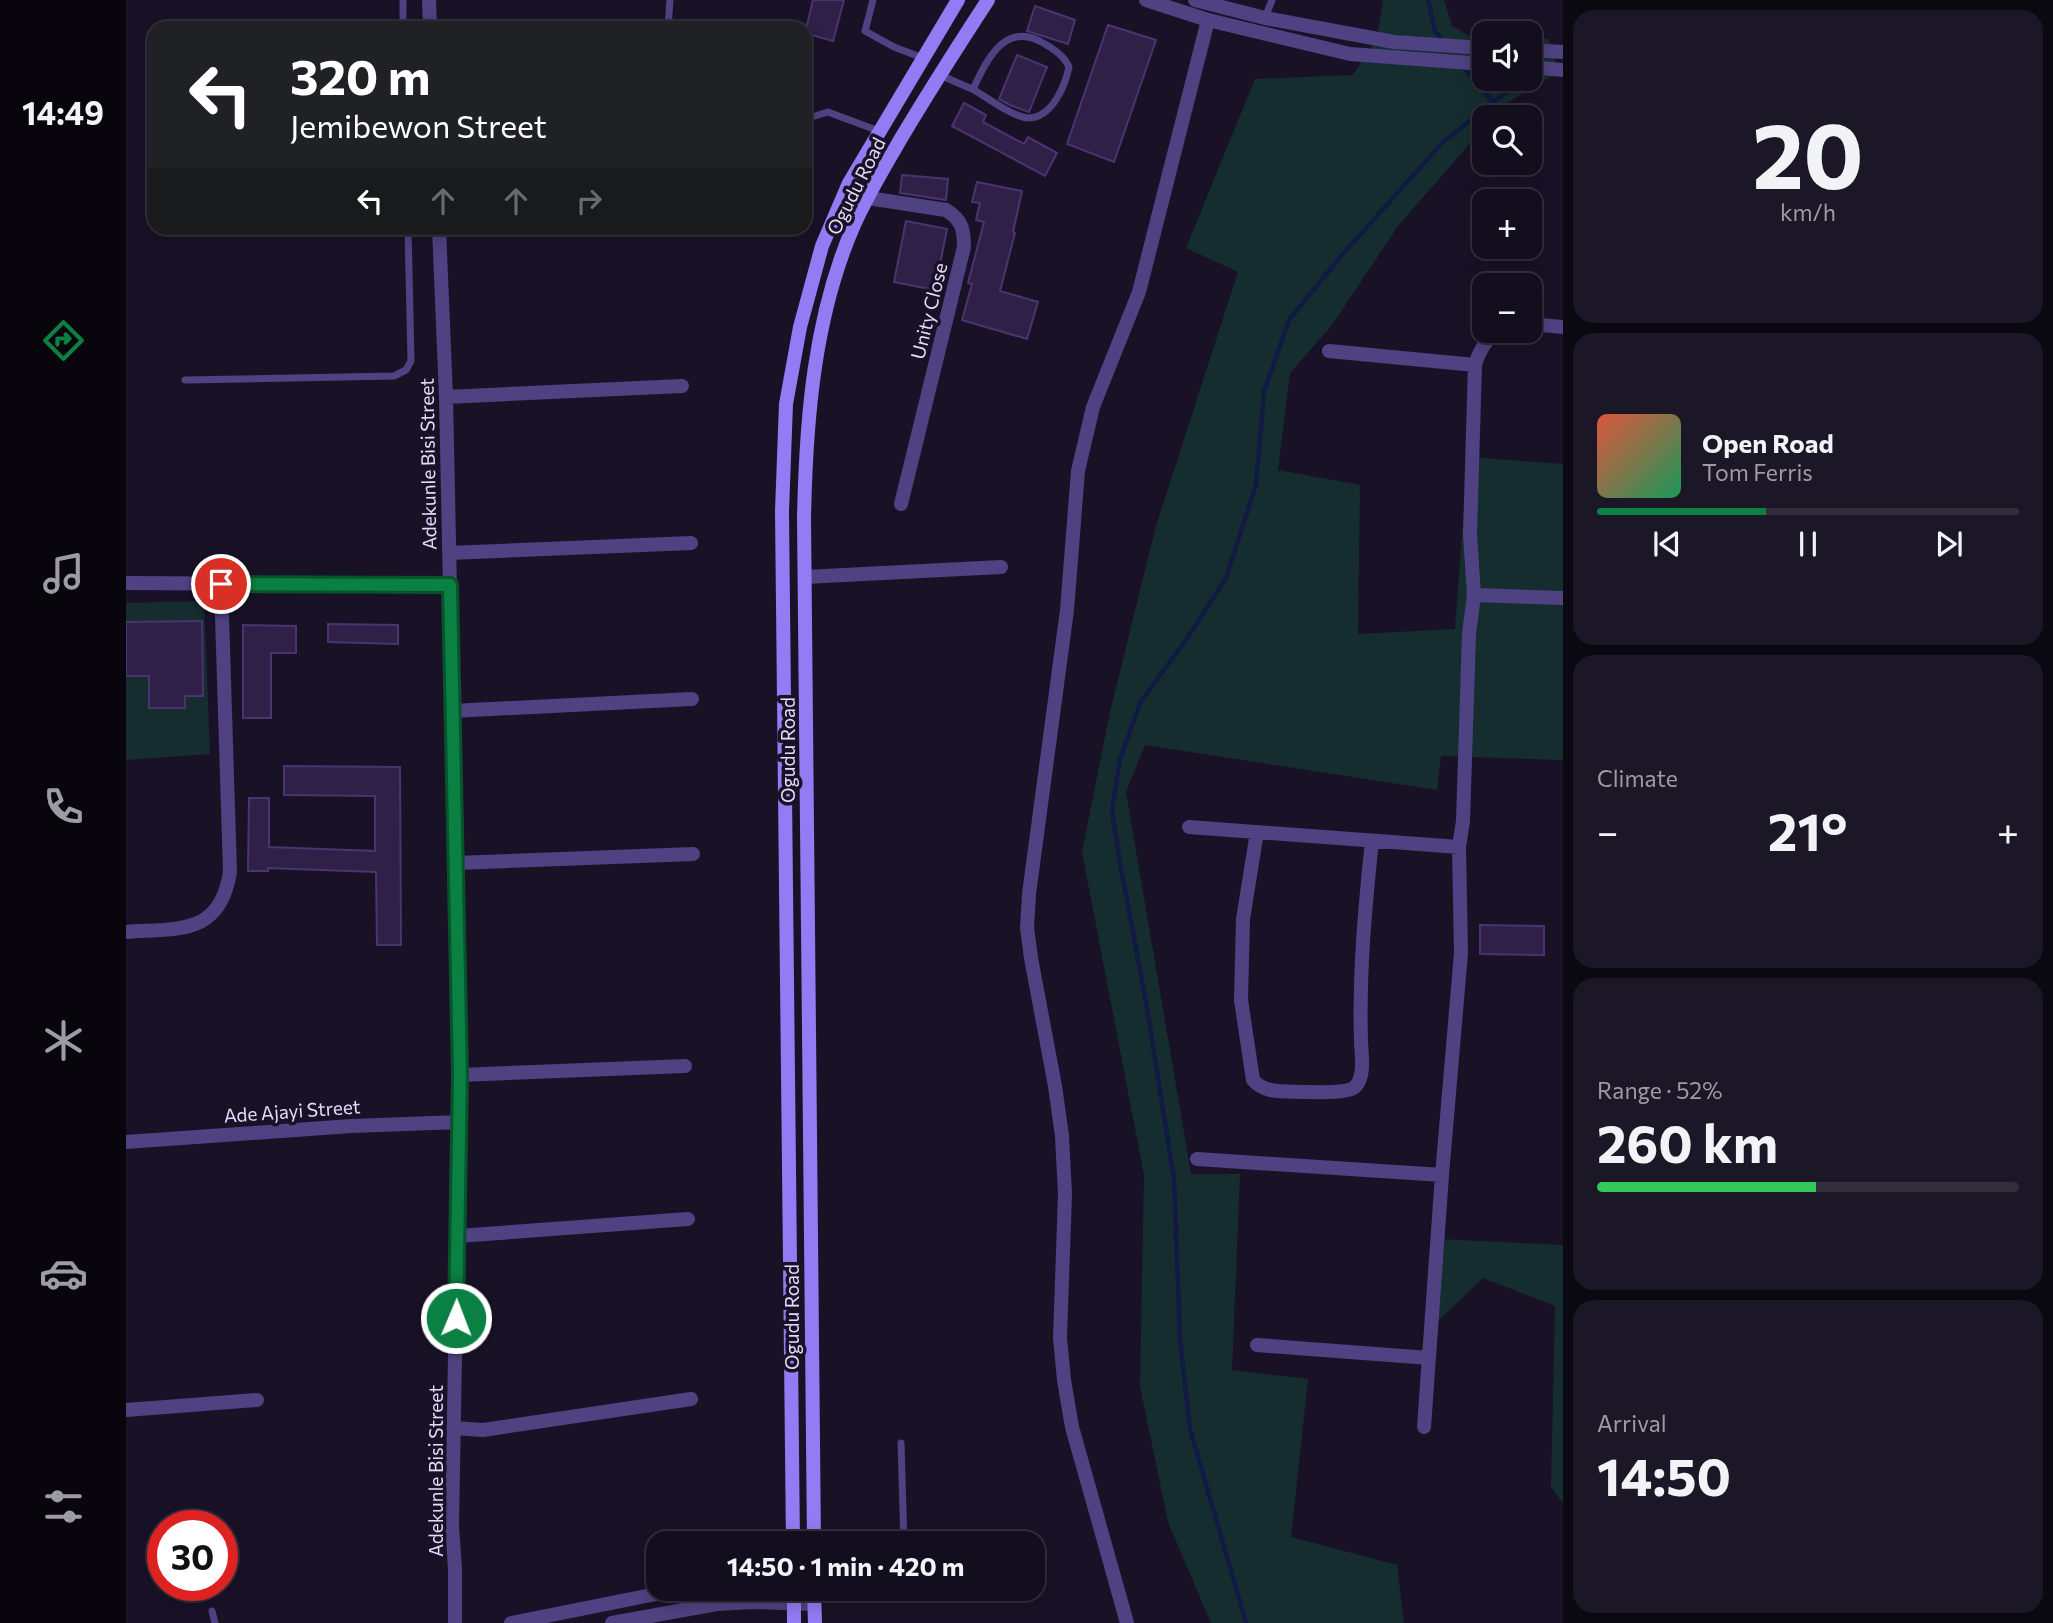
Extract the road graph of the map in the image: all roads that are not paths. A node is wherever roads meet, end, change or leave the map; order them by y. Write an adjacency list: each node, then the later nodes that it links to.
1 (402, 0): 12 (lane)
2 (429, 0): 13 (street)
3 (670, 0): 14 (lane)
4 (873, 0): 18 (lane)
5 (958, 0): 18 (main road, Ogudu Road)
6 (988, 0): 22 (main road, Ogudu Road)
7 (1146, 0): 11 (street)
8 (1195, 0): 10 (street)
9 (1272, 0): 10 (lane)
10 (1265, 18): 15 (street)
11 (1208, 20): 19 (street); 88 (street)
12 (403, 21)
13 (430, 21)
14 (668, 21)
15 (1472, 46)
16 (1542, 51): 17 (street)
17 (1563, 52)
18 (924, 58): 25 (main road, Ogudu Road)
19 (1472, 63)
20 (1542, 68): 21 (street)
21 (1563, 70)
22 (940, 75): 23 (lane); 26 (main road, Ogudu Road)
23 (973, 89): 23 (lane)
24 (812, 117): 25 (lane)
25 (879, 131): 47 (main road, Ogudu Road)
26 (868, 198): 37 (street, Unity Close); 41 (main road, Ogudu Road)
27 (408, 235): 34 (lane)
28 (439, 235): 36 (street, Adekunle Bisi Street)
29 (1542, 325): 30 (street)
30 (1563, 327)
31 (1485, 343): 33 (street)
32 (1329, 351): 33 (street)
33 (1475, 365): 45 (street)
34 (185, 380)
35 (682, 386): 36 (street)
36 (446, 397): 39 (street, Adekunle Bisi Street)
37 (901, 504)
38 (691, 543): 39 (street)
39 (449, 553): 44 (street, Adekunle Bisi Street)
40 (1001, 567): 41 (street)
41 (805, 577): 48 (main road, Ogudu Road)
42 (126, 583): 43 (street)
43 (221, 584): 44 (street); 57 (street)
44 (450, 585): 50 (street, Adekunle Bisi Street)
45 (1474, 595): 46 (street); 54 (street)
46 (1563, 598)
47 (784, 696): 48 (main road); 74 (main road, Ogudu Road)
48 (806, 697): 75 (main road, Ogudu Road)
49 (692, 699): 50 (street)
50 (452, 711): 56 (street, Adekunle Bisi Street)
51 (1189, 827): 52 (street)
52 (1257, 832): 53 (street); 53 (street)
53 (1372, 841): 54 (street)
54 (1459, 847): 63 (street)
55 (693, 854): 56 (street)
56 (455, 863): 59 (street, Adekunle Bisi Street)
57 (126, 932)
58 (685, 1066): 59 (street)
59 (460, 1075): 60 (street, Adekunle Bisi Street)
60 (460, 1122): 61 (street, Ade Ajayi Street); 65 (street, Adekunle Bisi Street)
61 (126, 1142)
62 (1197, 1159): 63 (street)
63 (1442, 1175): 67 (street)
64 (688, 1219): 65 (street)
65 (458, 1236): 72 (street, Adekunle Bisi Street)
66 (1256, 1345): 67 (street)
67 (1429, 1358): 71 (street)
68 (691, 1399): 72 (street)
69 (257, 1400): 70 (street)
70 (126, 1410)
71 (1424, 1427)
72 (454, 1428): 83 (street, Adekunle Bisi Street)
73 (901, 1443): 76 (lane)
74 (793, 1531)
75 (814, 1531)
76 (904, 1531)
77 (646, 1596): 84 (street)
78 (753, 1601): 85 (street)
79 (794, 1601): 86 (main road)
80 (814, 1601): 87 (main road)
81 (212, 1611): 82 (lane)
82 (215, 1623)
83 (455, 1623)
84 (511, 1623)
85 (612, 1623)
86 (794, 1623)
87 (815, 1623)
88 (1127, 1623)

